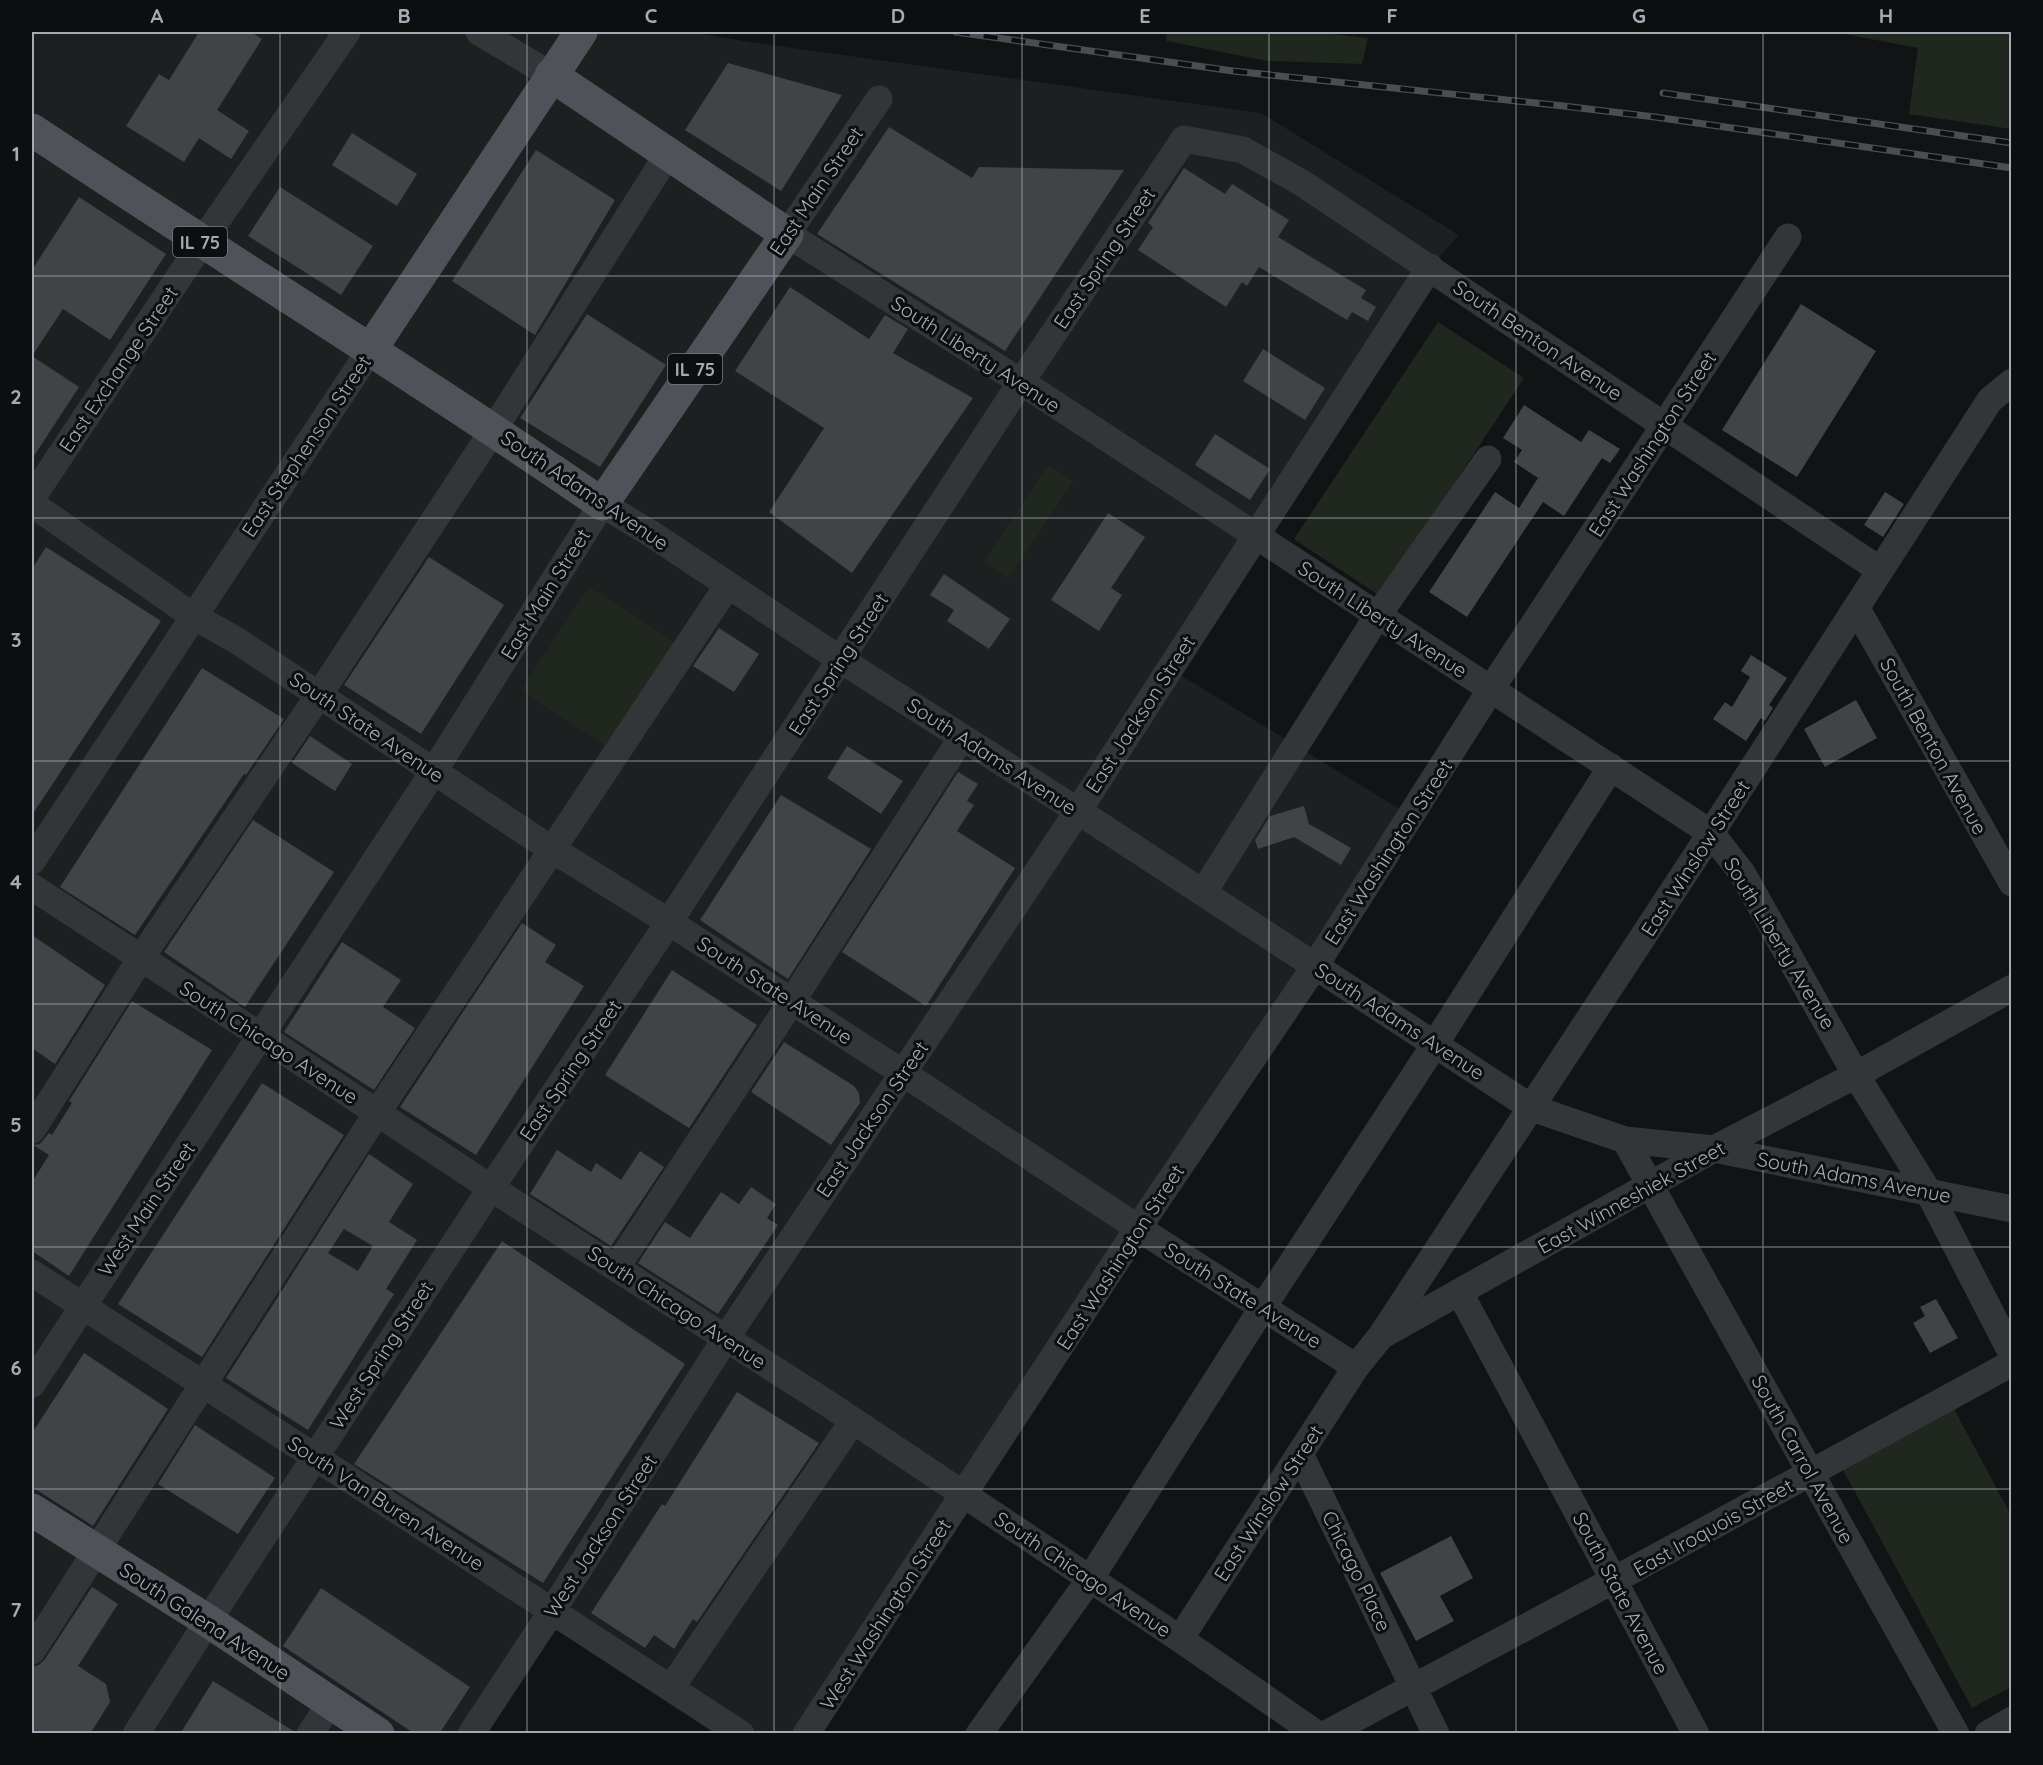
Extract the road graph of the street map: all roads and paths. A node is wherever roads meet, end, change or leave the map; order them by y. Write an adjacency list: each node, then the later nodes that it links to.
1 (347, 32): 11 (street, East Exchange Street)
2 (479, 32): 4 (street)
3 (581, 32): 4 (main road, East Stephenson Street)
4 (551, 75): 8 (main road, South Liberty Avenue); 13 (main road, East Stephenson Street)
5 (879, 99): 9 (street, East Main Street)
6 (32, 130): 11 (main road, IL 75)
7 (1184, 139): 12 (street, South Benton Avenue); 14 (street, East Spring Street)
8 (668, 154): 9 (main road, South Liberty Avenue); 17 (street)
9 (787, 234): 14 (street, South Liberty Avenue); 21 (main road, East Main Street / IL 75)
10 (1788, 237): 16 (street, East Washington Street)
11 (202, 243): 13 (main road, IL 75); 19 (street, East Exchange Street)
12 (1431, 267): 16 (street, South Benton Avenue); 22 (street, East Jackson Street)
13 (370, 349): 17 (main road, South Adams Avenue / IL 75); 27 (street, East Stephenson Street)
14 (1021, 382): 22 (street, South Liberty Avenue); 28 (street, East Spring Street)
15 (2012, 382): 23 (street, East Winslow Street)
16 (1664, 426): 23 (street, South Benton Avenue); 29 (street, East Washington Street)
17 (494, 429): 21 (main road, South Adams Avenue / IL 75); 30 (street)
18 (1488, 459): 26 (street)
19 (32, 498)
20 (32, 504): 27 (street, South State Avenue)
21 (602, 504): 24 (street, South Adams Avenue); 33 (street, East Main Street)
22 (1256, 535): 26 (street, South Liberty Avenue); 34 (street, East Jackson Street)
23 (1880, 570): 25 (street, East Winslow Street)
24 (728, 585): 28 (street, South Adams Avenue); 36 (street)
25 (1857, 609): 35 (street, East Winslow Street); 38 (street, South Benton Avenue)
26 (1378, 615): 29 (street, South Liberty Avenue); 40 (street)
27 (193, 616): 30 (street, South State Avenue); 37 (street, East Stephenson Street)
28 (841, 660): 31 (street, South Adams Avenue); 41 (street, East Spring Street)
29 (1491, 689): 32 (street, South Liberty Avenue); 43 (street, East Washington Street)
30 (319, 695): 33 (street, South State Avenue); 42 (street)
31 (962, 737): 34 (street, South Adams Avenue); 45 (street)
32 (1611, 767): 35 (street, South Liberty Avenue); 47 (street)
33 (434, 771): 36 (street, South State Avenue); 46 (street, East Main Street)
34 (1077, 810): 40 (street, South Adams Avenue); 48 (street, East Jackson Street)
35 (1712, 833): 49 (street, South Liberty Avenue); 50 (street, East Winslow Street)
36 (552, 849): 41 (street, South State Avenue); 51 (street)
37 (32, 861)
38 (2012, 883)
39 (32, 887): 42 (street, South Chicago Avenue)
40 (1203, 893): 43 (street, South Adams Avenue)
41 (669, 922): 45 (street, South State Avenue); 56 (street, East Spring Street)
42 (141, 958): 46 (street, South Chicago Avenue); 52 (street)
43 (1315, 966): 47 (street, South Adams Avenue); 59 (street, East Washington Street)
44 (2012, 988): 49 (street, East Winneshiek Street)
45 (792, 1001): 48 (street, South State Avenue); 60 (street)
46 (261, 1036): 51 (street, South Chicago Avenue); 63 (street, West Main Street)
47 (1435, 1044): 50 (street, South Adams Avenue); 64 (street)
48 (903, 1073): 59 (street, South State Avenue); 66 (street, East Jackson Street)
49 (1856, 1075): 54 (street, East Winneshiek Street); 57 (street, South Liberty Avenue)
50 (1532, 1108): 53 (street, South Adams Avenue); 65 (street, East Winslow Street)
51 (377, 1113): 56 (street, South Chicago Avenue); 71 (street)
52 (32, 1130)
53 (1625, 1140): 54 (street, South Adams Avenue); 55 (street)
54 (1714, 1149): 55 (street, East Winneshiek Street); 57 (street, South Adams Avenue)
55 (1650, 1185): 62 (street, East Winneshiek Street); 75 (street, South Carrol Avenue)
56 (490, 1188): 60 (street, South Chicago Avenue); 74 (street, West Spring Street)
57 (1928, 1191): 58 (street, South Adams Avenue); 67 (street, South Liberty Avenue)
58 (2012, 1209)
59 (1138, 1228): 64 (street, South State Avenue); 76 (street, East Washington Street)
60 (616, 1268): 66 (street, South Chicago Avenue)
61 (32, 1273): 63 (street, South Van Buren Avenue)
62 (1460, 1293): 65 (street, East Winneshiek Street); 80 (street, South State Avenue)
63 (82, 1305): 70 (street, West Main Street); 71 (street, South Van Buren Avenue)
64 (1263, 1307): 69 (street, South State Avenue); 79 (street)
65 (1381, 1336): 69 (street, East Winneshiek Street)
66 (726, 1338): 72 (street, South Chicago Avenue); 81 (street, West Jackson Street)
67 (2012, 1354)
68 (2012, 1363): 75 (street, East Iroquois Street)
69 (1356, 1366): 73 (street, East Winslow Street)
70 (32, 1384)
71 (204, 1384): 74 (street, South Van Buren Avenue); 78 (street)
72 (853, 1421): 76 (street, South Chicago Avenue); 85 (street)
73 (1300, 1454): 83 (street, East Winslow Street); 86 (street, Chicago Place)
74 (314, 1456): 81 (street, South Van Buren Avenue); 82 (street, West Spring Street)
75 (1811, 1473): 80 (street, East Iroquois Street); 100 (street, South Carrol Avenue)
76 (964, 1494): 79 (street, South Chicago Avenue); 94 (street, West Washington Street)
77 (32, 1510): 78 (main road, South Galena Avenue)
78 (95, 1550): 82 (main road, South Galena Avenue); 84 (street)
79 (1090, 1579): 83 (street, South Chicago Avenue); 95 (street)
80 (1614, 1580): 86 (street, East Iroquois Street); 99 (street, South State Avenue)
81 (552, 1611): 85 (street, South Van Buren Avenue); 92 (street, West Jackson Street)
82 (208, 1620): 87 (main road, South Galena Avenue); 89 (street, West Spring Street)
83 (1180, 1639): 96 (street, South Chicago Avenue)
84 (32, 1651)
85 (671, 1688): 93 (street, South Van Buren Avenue)
86 (1413, 1689): 97 (street, East Iroquois Street); 98 (street)
87 (331, 1702): 90 (street); 91 (main road, South Galena Avenue)
88 (2012, 1720): 101 (street)
89 (136, 1734)
90 (310, 1734)
91 (378, 1734)
92 (471, 1734)
93 (741, 1734)
94 (806, 1734)
95 (980, 1734)
96 (1317, 1734)
97 (1326, 1734)
98 (1436, 1734)
99 (1696, 1734)
100 (1956, 1734)
101 (1988, 1734)

